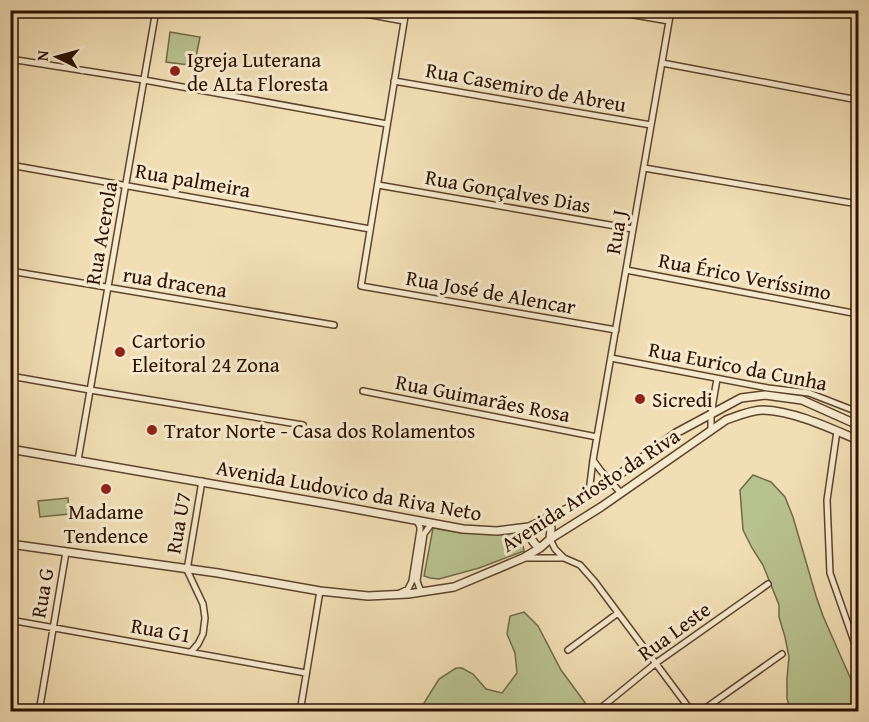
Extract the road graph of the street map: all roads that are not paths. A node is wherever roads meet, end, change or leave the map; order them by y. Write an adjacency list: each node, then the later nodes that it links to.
1 (156, 10): 10 (street, Rua Acerola)
2 (344, 10): 6 (street)
3 (406, 10): 6 (street)
4 (605, 10): 7 (street)
5 (671, 10): 7 (street, Rua J)
6 (404, 21): 11 (street)
7 (669, 21): 9 (street, Rua J)
8 (10, 59): 10 (street)
9 (662, 63): 12 (street); 14 (street, Rua J)
10 (144, 80): 13 (street); 17 (street, Rua Acerola)
11 (394, 81): 13 (street); 14 (street, Rua Casemiro de Abreu)
12 (858, 100)
13 (387, 124): 18 (street)
14 (651, 125): 16 (street, Rua J)
15 (10, 165): 17 (street, Rua palmeira)
16 (644, 168): 19 (street); 21 (street, Rua J)
17 (126, 185): 20 (street, Rua palmeira); 24 (street, Rua Acerola)
18 (378, 185): 20 (street); 21 (street, Rua Gonçalves Dias)
19 (858, 204)
20 (370, 229): 27 (street, Rua José de Alencar)
21 (633, 229): 22 (street, Rua J)
22 (626, 270): 25 (street, Rua Érico Veríssimo); 27 (street, Rua J)
23 (10, 271): 24 (street, rua dracena)
24 (108, 288): 26 (street, rua dracena); 31 (street, Rua Acerola)
25 (858, 314)
26 (334, 325)
27 (616, 330): 28 (street, Rua J)
28 (611, 358): 30 (street, Rua Eurico da Cunha); 40 (street, Rua J)
29 (10, 376): 31 (street)
30 (717, 379): 33 (street, Rua Eurico da Cunha); 35 (street)
31 (90, 390): 37 (street); 43 (street, Rua Acerola)
32 (363, 391): 40 (street, Rua Guimarães Rosa)
33 (766, 392): 34 (street, Rua Eurico da Cunha); 35 (street, Avenida Ludovico da Riva Neto); 36 (street, Avenida Ludovico da Riva Neto)
34 (858, 412): 36 (street)
35 (711, 414): 38 (street); 46 (street, Avenida Ludovico da Riva Neto)
36 (856, 424)
37 (303, 425)
38 (711, 429): 39 (street, Avenida Ariosto da Riva); 48 (street, Avenida Ariosto da Riva)
39 (837, 431): 41 (street, Avenida Ariosto da Riva); 72 (street)
40 (597, 437): 44 (street, Rua J)
41 (858, 440)
42 (10, 449): 43 (street, Avenida Ludovico da Riva Neto)
43 (78, 460): 45 (street, Avenida Ludovico da Riva Neto)
44 (593, 460): 46 (street); 47 (street, Rua J)
45 (202, 481): 50 (street, Avenida Ludovico da Riva Neto); 61 (street, Rua U7)
46 (609, 482): 47 (street, Avenida Ludovico da Riva Neto); 48 (street)
47 (589, 492): 49 (street, Avenida Ludovico da Riva Neto)
48 (620, 492): 53 (street, Avenida Ariosto da Riva)
49 (547, 519): 52 (street, Avenida Ludovico da Riva Neto); 53 (street)
50 (417, 520): 51 (street, Avenida Ludovico da Riva Neto); 58 (street)
51 (432, 523): 52 (street, Avenida Ludovico da Riva Neto); 58 (street)
52 (529, 527): 55 (street)
53 (550, 539): 55 (street, Avenida Ariosto da Riva); 56 (street)
54 (10, 544): 57 (street, Avenida Ariosto da Riva)
55 (540, 548): 56 (street); 59 (street, Avenida Ariosto da Riva)
56 (555, 549): 60 (street)
57 (66, 552): 61 (street, Avenida Ariosto da Riva); 69 (street, Rua G)
58 (418, 557): 62 (street)
59 (522, 558): 60 (street); 65 (street, Avenida Ariosto da Riva)
60 (564, 558): 67 (street)
61 (187, 570): 64 (street, Avenida Ariosto da Riva); 71 (street)
62 (414, 582): 65 (street); 66 (street)
63 (768, 584): 74 (street, Rua Leste)
64 (320, 591): 66 (street, Avenida Ariosto da Riva); 75 (street)
65 (421, 592): 66 (street, Avenida Ariosto da Riva)
66 (395, 595)
67 (618, 613): 70 (street); 74 (street)
68 (10, 620): 69 (street, Rua G1)
69 (53, 628): 71 (street, Rua G1); 77 (street, Rua G)
70 (568, 650)
71 (191, 652): 75 (street, Rua G1)
72 (858, 653)
73 (782, 654): 80 (street)
74 (656, 663): 76 (street, Rua Leste); 79 (street)
75 (306, 673): 78 (street)
76 (602, 707)
77 (39, 711)
78 (300, 711)
79 (692, 711)
80 (700, 711)

